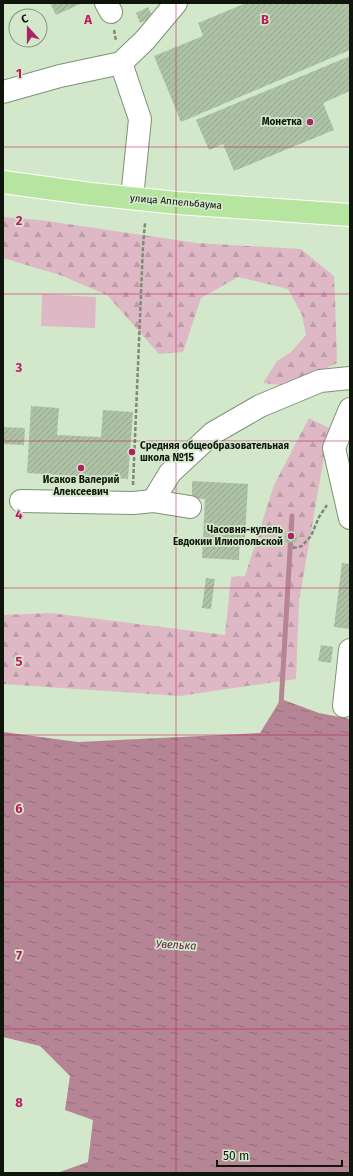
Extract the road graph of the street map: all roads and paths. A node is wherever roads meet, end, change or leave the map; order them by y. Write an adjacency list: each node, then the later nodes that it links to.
1 (176, 3): 3 (lane)
2 (109, 8): 3 (path)
3 (121, 63): 4 (lane); 6 (lane)
4 (3, 92)
5 (3, 182): 6 (main road, улица Аппельбаума)
6 (132, 198): 7 (main road, улица Аппельбаума)
7 (350, 215)
8 (145, 223): 13 (path)
9 (350, 378): 13 (lane)
10 (350, 409): 11 (lane)
11 (342, 483): 15 (lane); 16 (path)
12 (21, 501): 13 (lane)
13 (143, 502): 14 (lane)
14 (190, 507)
15 (350, 518)
16 (293, 548)
17 (350, 650): 18 (lane)
18 (344, 706)

